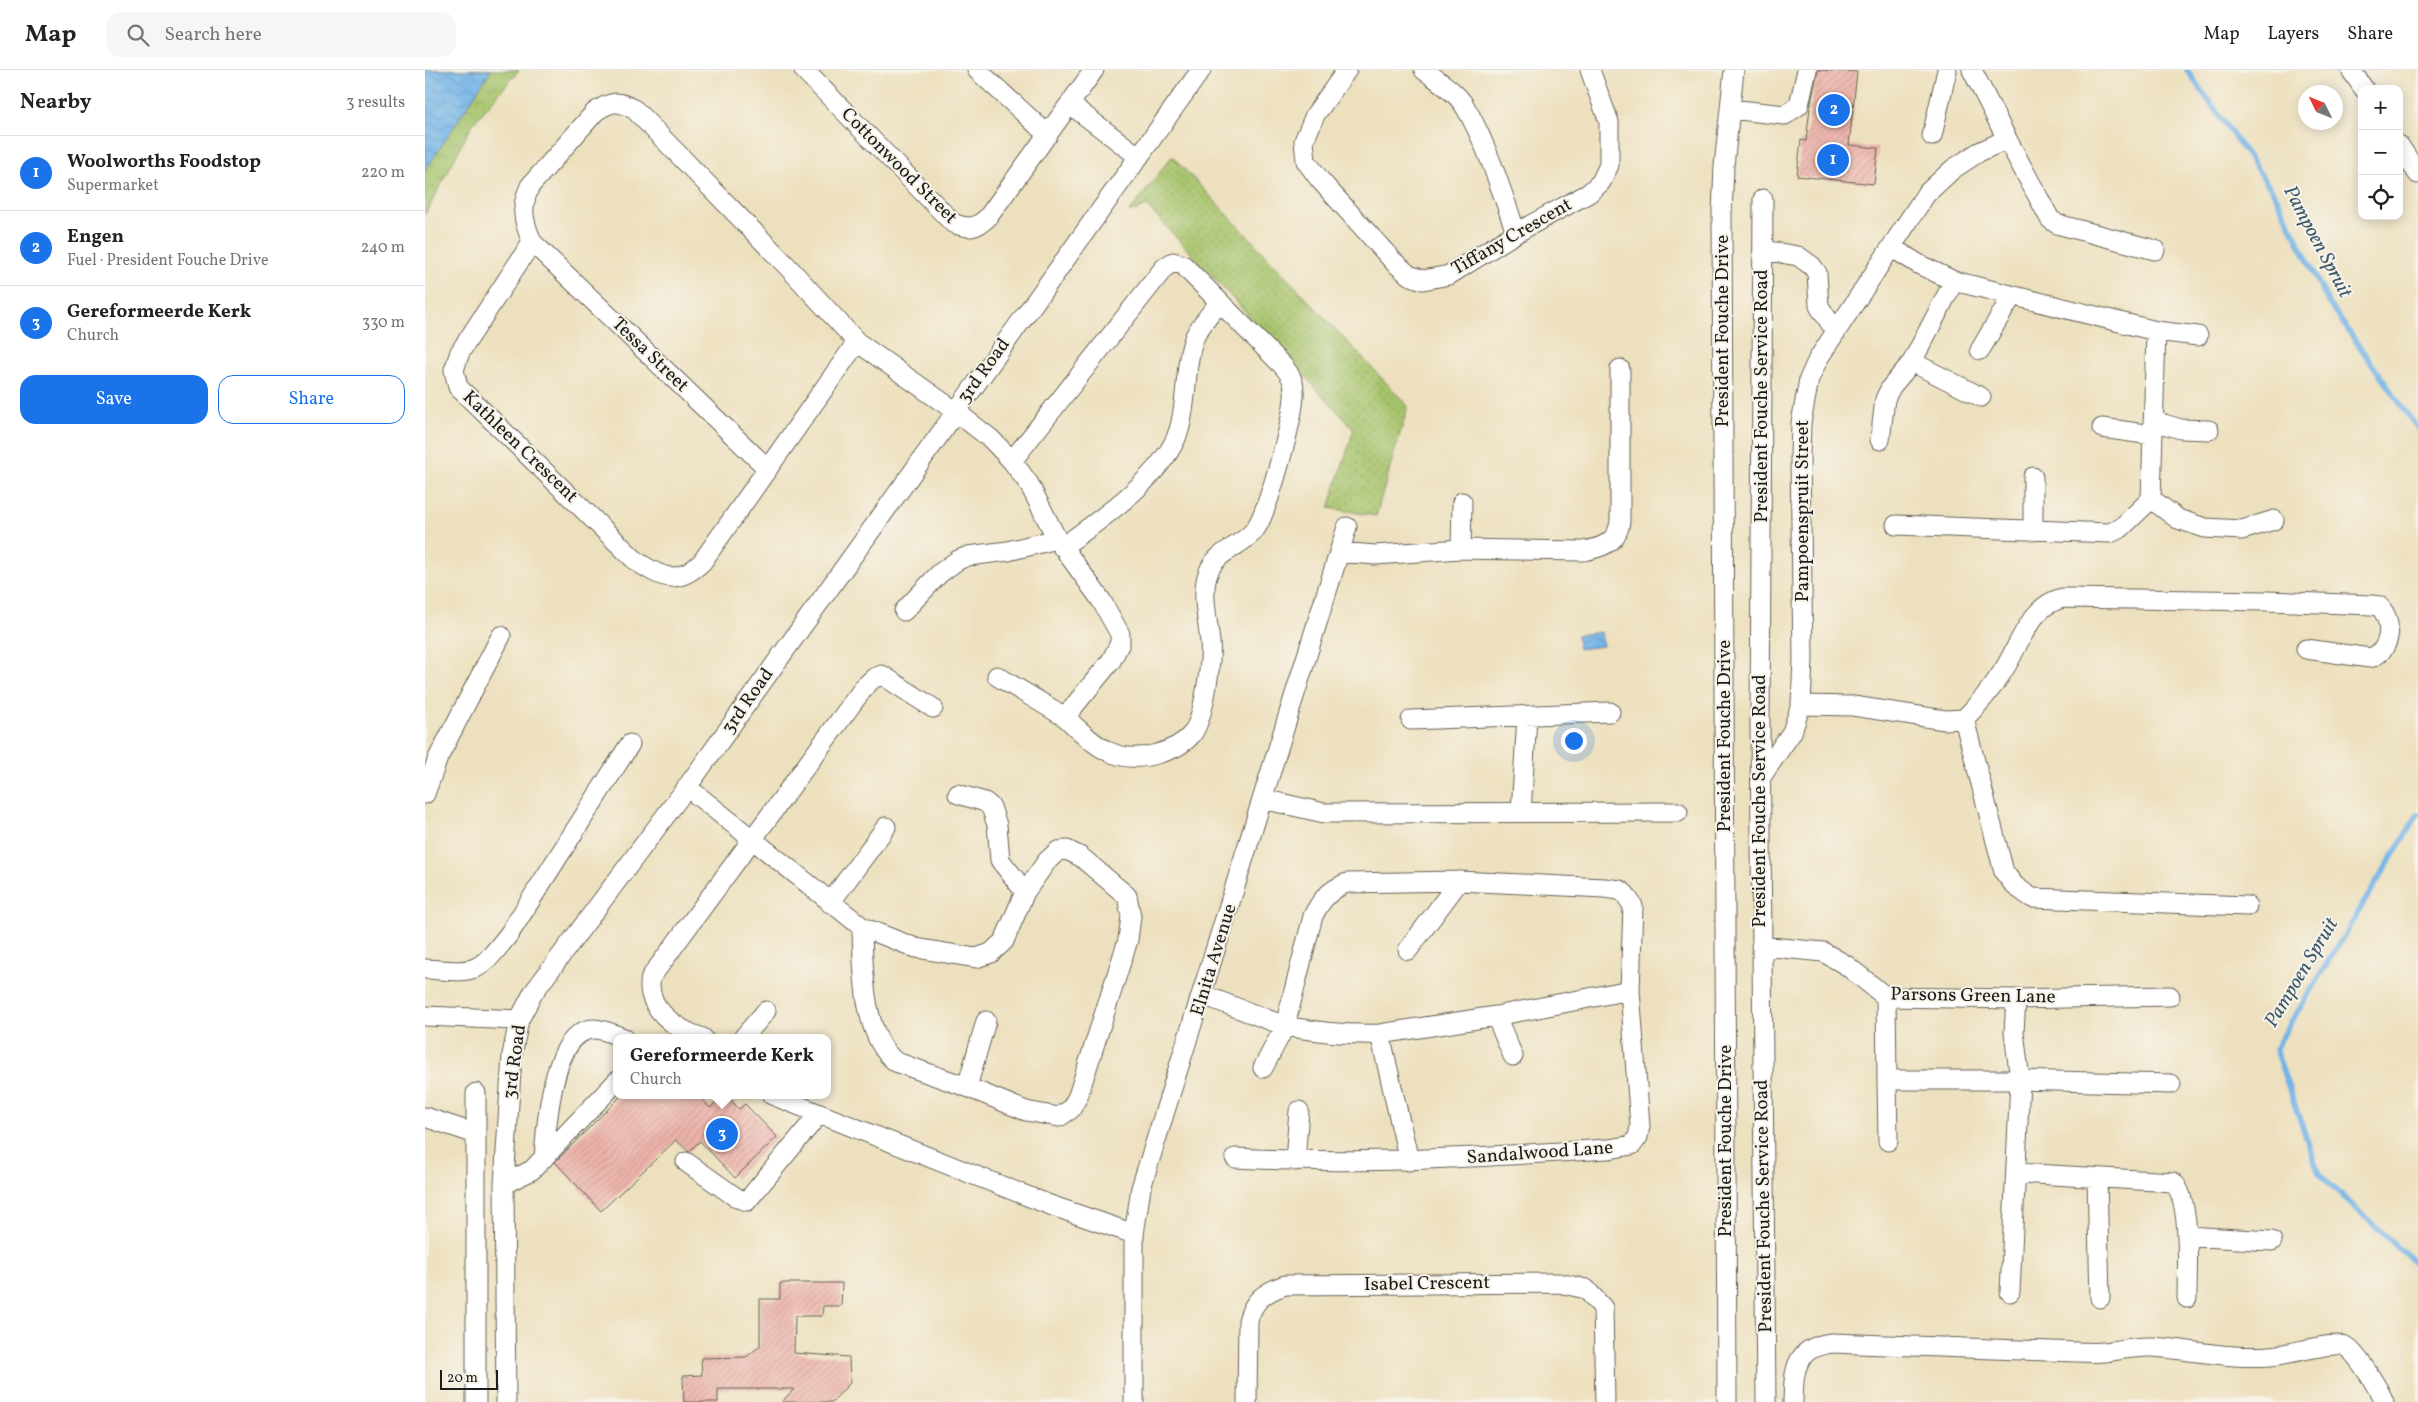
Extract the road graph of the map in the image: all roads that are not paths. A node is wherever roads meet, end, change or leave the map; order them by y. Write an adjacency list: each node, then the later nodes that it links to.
1 (977, 70): 16 (street)
2 (1094, 70): 14 (street, Cottonwood Street)
3 (1201, 70): 20 (street, 3rd Road)
4 (1347, 70): 23 (street, Tiffany Crescent)
5 (1423, 70): 23 (street)
6 (1589, 70): 23 (street, Tiffany Crescent)
7 (1734, 70): 15 (street, President Fouche Drive)
8 (1807, 70): 15 (street)
9 (1947, 70): 17 (street)
10 (1972, 70): 18 (street)
11 (2351, 70): 13 (street)
12 (807, 71): 16 (street, Cottonwood Street)
13 (2361, 85)
14 (1071, 105): 16 (street, Cottonwood Street); 20 (street)
15 (1730, 108): 133 (street, President Fouche Drive)
16 (1048, 135)
17 (1932, 136)
18 (2007, 139): 25 (street, Pampoenspruit Street); 27 (street)
19 (2403, 151): 21 (street)
20 (1139, 157): 39 (street, 3rd Road)
21 (2418, 174)
22 (1763, 199): 26 (street, President Fouche Service Road)
23 (1516, 233)
24 (532, 242): 34 (street); 45 (street, Tessa Street); 45 (street, Kathleen Crescent)
25 (1891, 247): 28 (street); 32 (street, Pampoenspruit Street)
26 (1763, 250): 32 (street); 68 (street, President Fouche Service Road)
27 (2155, 250)
28 (1955, 281): 29 (street); 36 (street)
29 (2012, 296): 31 (street); 35 (street)
30 (1220, 302): 44 (street); 53 (street); 63 (street)
31 (2156, 331): 33 (street); 41 (street)
32 (1836, 332): 60 (street, Pampoenspruit Street)
33 (2198, 336)
34 (857, 342): 39 (street); 45 (street, Kathleen Crescent)
35 (1980, 350)
36 (1912, 362): 38 (street); 43 (street)
37 (1620, 369): 54 (street)
38 (1981, 397)
39 (955, 410): 44 (street); 69 (street, 3rd Road)
40 (2102, 428): 41 (street)
41 (2153, 428): 42 (street); 47 (street)
42 (2209, 430)
43 (1880, 440)
44 (1012, 461): 53 (street)
45 (768, 469)
46 (2033, 477): 52 (street)
47 (2151, 499): 49 (street); 52 (street)
48 (1462, 502): 54 (street)
49 (2274, 520)
50 (1896, 525): 52 (street)
51 (1347, 527): 55 (street, Elnita Avenue)
52 (2033, 531)
53 (1060, 543): 56 (street); 63 (street)
54 (1461, 549): 55 (street)
55 (1340, 552): 72 (street, Elnita Avenue)
56 (904, 611)
57 (501, 636): 70 (street)
58 (2306, 649): 65 (street)
59 (997, 676): 63 (street)
60 (1801, 705): 65 (street); 68 (street, Pampoenspruit Street)
61 (933, 708): 76 (street)
62 (1610, 712): 64 (street)
63 (1065, 717)
64 (1527, 717): 66 (street); 73 (street)
65 (1964, 719): 80 (street)
66 (1411, 720)
67 (630, 744): 84 (street)
68 (1761, 776): 82 (street, President Fouche Service Road)
69 (687, 787): 76 (street); 93 (street, 3rd Road)
70 (425, 794)
71 (957, 794): 78 (street)
72 (1263, 799): 73 (street); 86 (street, Elnita Avenue)
73 (1521, 812): 74 (street)
74 (1678, 812)
75 (886, 827): 79 (street)
76 (752, 840): 79 (street); 96 (street)
77 (1459, 881): 83 (street); 85 (street, Sandalwood Lane); 95 (street, Sandalwood Lane)
78 (1025, 892): 81 (street); 106 (street)
79 (829, 902): 81 (street)
80 (2247, 906)
81 (862, 927): 106 (street)
82 (1761, 946): 88 (street, Parsons Green Lane); 134 (street, President Fouche Service Road)
83 (1408, 950)
84 (425, 970)
85 (1630, 990): 92 (street); 117 (street, Sandalwood Lane)
86 (1203, 995): 95 (street); 122 (street, Elnita Avenue)
87 (2170, 996): 89 (street, Parsons Green Lane)
88 (1886, 997): 89 (street, Parsons Green Lane); 102 (street)
89 (2016, 999): 103 (street)
90 (766, 1011): 97 (street)
91 (425, 1016): 93 (street)
92 (1496, 1016): 98 (street); 100 (street)
93 (519, 1020): 121 (street, 3rd Road)
94 (985, 1021): 106 (street)
95 (1285, 1026): 98 (street); 101 (street, Sandalwood Lane)
96 (692, 1034)
97 (746, 1034)
98 (1381, 1034): 117 (street)
99 (613, 1035): 114 (street)
100 (1513, 1056)
101 (1263, 1068)
102 (1887, 1080): 103 (street); 113 (street)
103 (2019, 1080): 104 (street); 119 (street)
104 (2171, 1084)
105 (613, 1085): 114 (street)
106 (967, 1086)
107 (476, 1093): 112 (street)
108 (782, 1099): 110 (street)
109 (1299, 1110): 116 (street)
110 (819, 1114): 118 (street); 122 (street)
111 (425, 1117): 112 (street)
112 (476, 1134): 128 (street)
113 (1888, 1141)
114 (545, 1158): 121 (street)
115 (1235, 1158): 116 (street, Sandalwood Lane)
116 (1295, 1161): 117 (street, Sandalwood Lane)
117 (1409, 1161)
118 (686, 1162)
119 (2016, 1172): 120 (street); 125 (street)
120 (2097, 1178): 123 (street); 126 (street)
121 (504, 1184): 129 (street, 3rd Road)
122 (1134, 1234): 130 (street, Elnita Avenue)
123 (2187, 1236): 124 (street); 127 (street)
124 (2272, 1241)
125 (2010, 1292)
126 (2100, 1298)
127 (2187, 1298)
128 (476, 1402)
129 (506, 1402)
130 (1134, 1402)
131 (1247, 1402): 132 (street, Isabel Crescent)
132 (1605, 1402)
133 (1727, 1402)
134 (1766, 1402)
135 (1793, 1402): 136 (street)
136 (2384, 1402)

